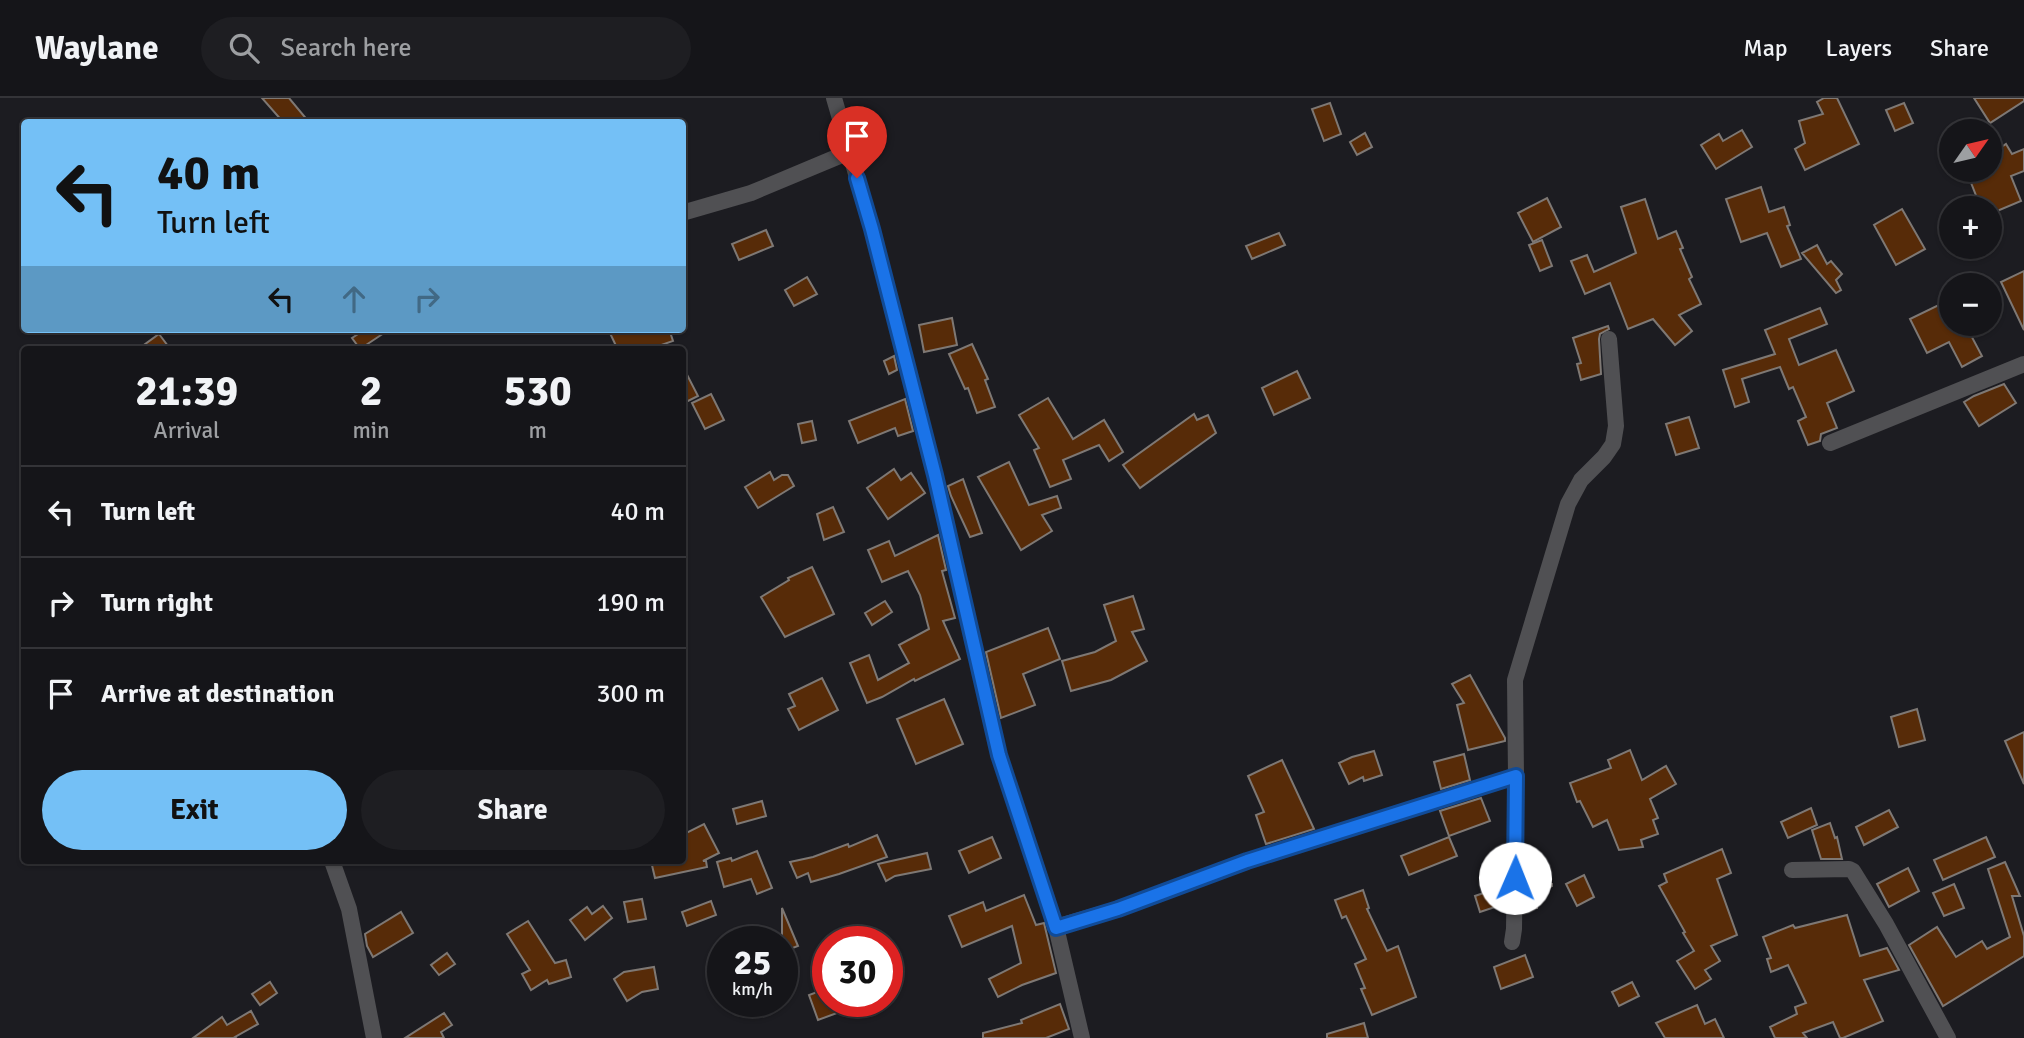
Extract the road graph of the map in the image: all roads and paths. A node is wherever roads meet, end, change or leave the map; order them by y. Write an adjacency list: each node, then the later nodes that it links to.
1 (834, 98): 2 (street)
2 (849, 152): 3 (street); 10 (street)
3 (686, 212)
4 (1609, 339): 7 (street)
5 (2024, 364): 6 (street)
6 (1830, 443)
7 (1516, 776): 10 (street); 11 (street)
8 (333, 864): 12 (street)
9 (1792, 870): 14 (street)
10 (1056, 928): 13 (street)
11 (1512, 942)
12 (374, 1038)
13 (1082, 1038)
14 (1948, 1038)

